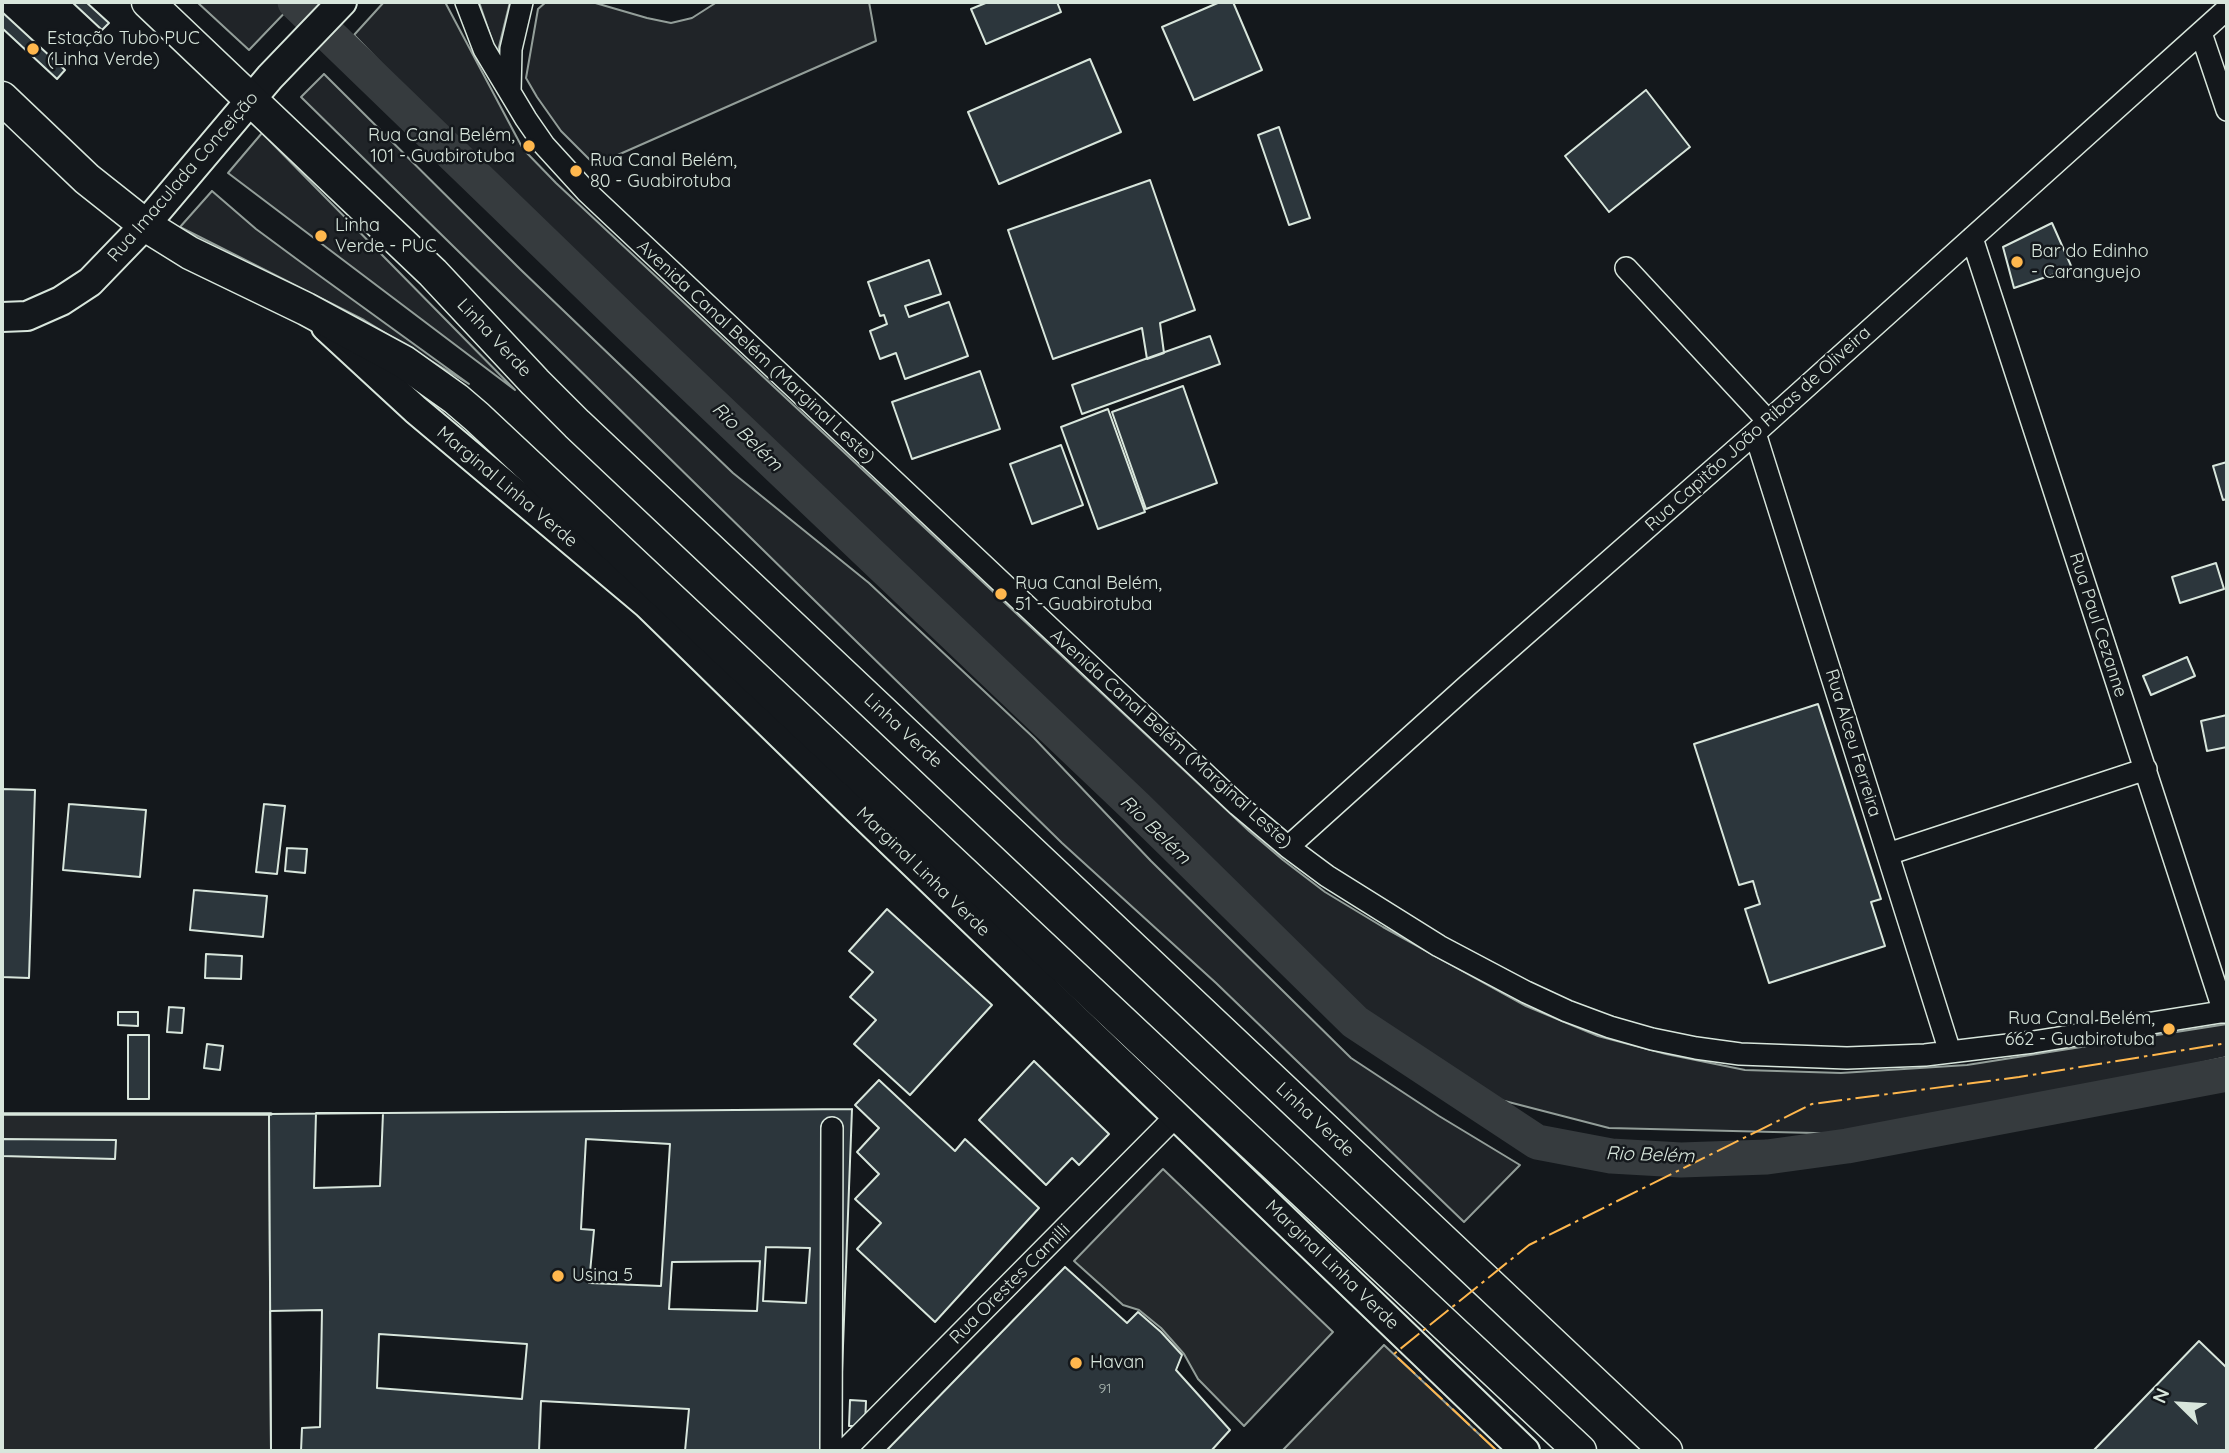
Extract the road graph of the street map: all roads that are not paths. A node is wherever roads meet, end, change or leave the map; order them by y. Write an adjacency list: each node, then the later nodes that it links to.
1 (148, 2): 7 (highway, Linha Verde)
2 (342, 2): 7 (main road, Rua Imaculada Conceição)
3 (466, 2): 8 (street, Avenida Canal Belém (Marginal Leste))
4 (522, 2): 8 (street)
5 (2224, 7): 6 (street, Rua Capitão João Ribas de Oliveira)
6 (2201, 33): 10 (street); 12 (street, Rua Capitão João Ribas de Oliveira)
7 (260, 88): 11 (main road, Rua Imaculada Conceição); 28 (highway, Linha Verde)
8 (510, 94): 18 (street, Avenida Canal Belém (Marginal Leste))
9 (2, 98): 11 (highway)
10 (2227, 110)
11 (145, 225): 14 (highway); 15 (main road, Rua Imaculada Conceição)
12 (1972, 238): 16 (street, Rua Capitão João Ribas de Oliveira); 17 (street, Rua Paul Cezanne)
13 (1626, 268): 16 (street, Rua Alceu Ferreira)
14 (306, 309): 22 (main road, Marginal Linha Verde); 27 (highway)
15 (2, 317)
16 (1762, 427): 18 (street, Rua Capitão João Ribas de Oliveira); 19 (street, Rua Alceu Ferreira)
17 (2146, 769): 19 (street); 20 (street, Rua Paul Cezanne)
18 (1288, 847): 21 (street, Avenida Canal Belém (Marginal Leste))
19 (1888, 855): 21 (street, Rua Alceu Ferreira)
20 (2226, 1011): 21 (street, Avenida Canal Belém (Marginal Leste))
21 (1950, 1052)
22 (1177, 1116): 25 (street, Rua Orestes Camilli); 26 (main road, Marginal Linha Verde)
23 (832, 1128): 24 (street)
24 (831, 1451)
25 (844, 1451)
26 (1525, 1451)
27 (1580, 1451)
28 (1666, 1451)

